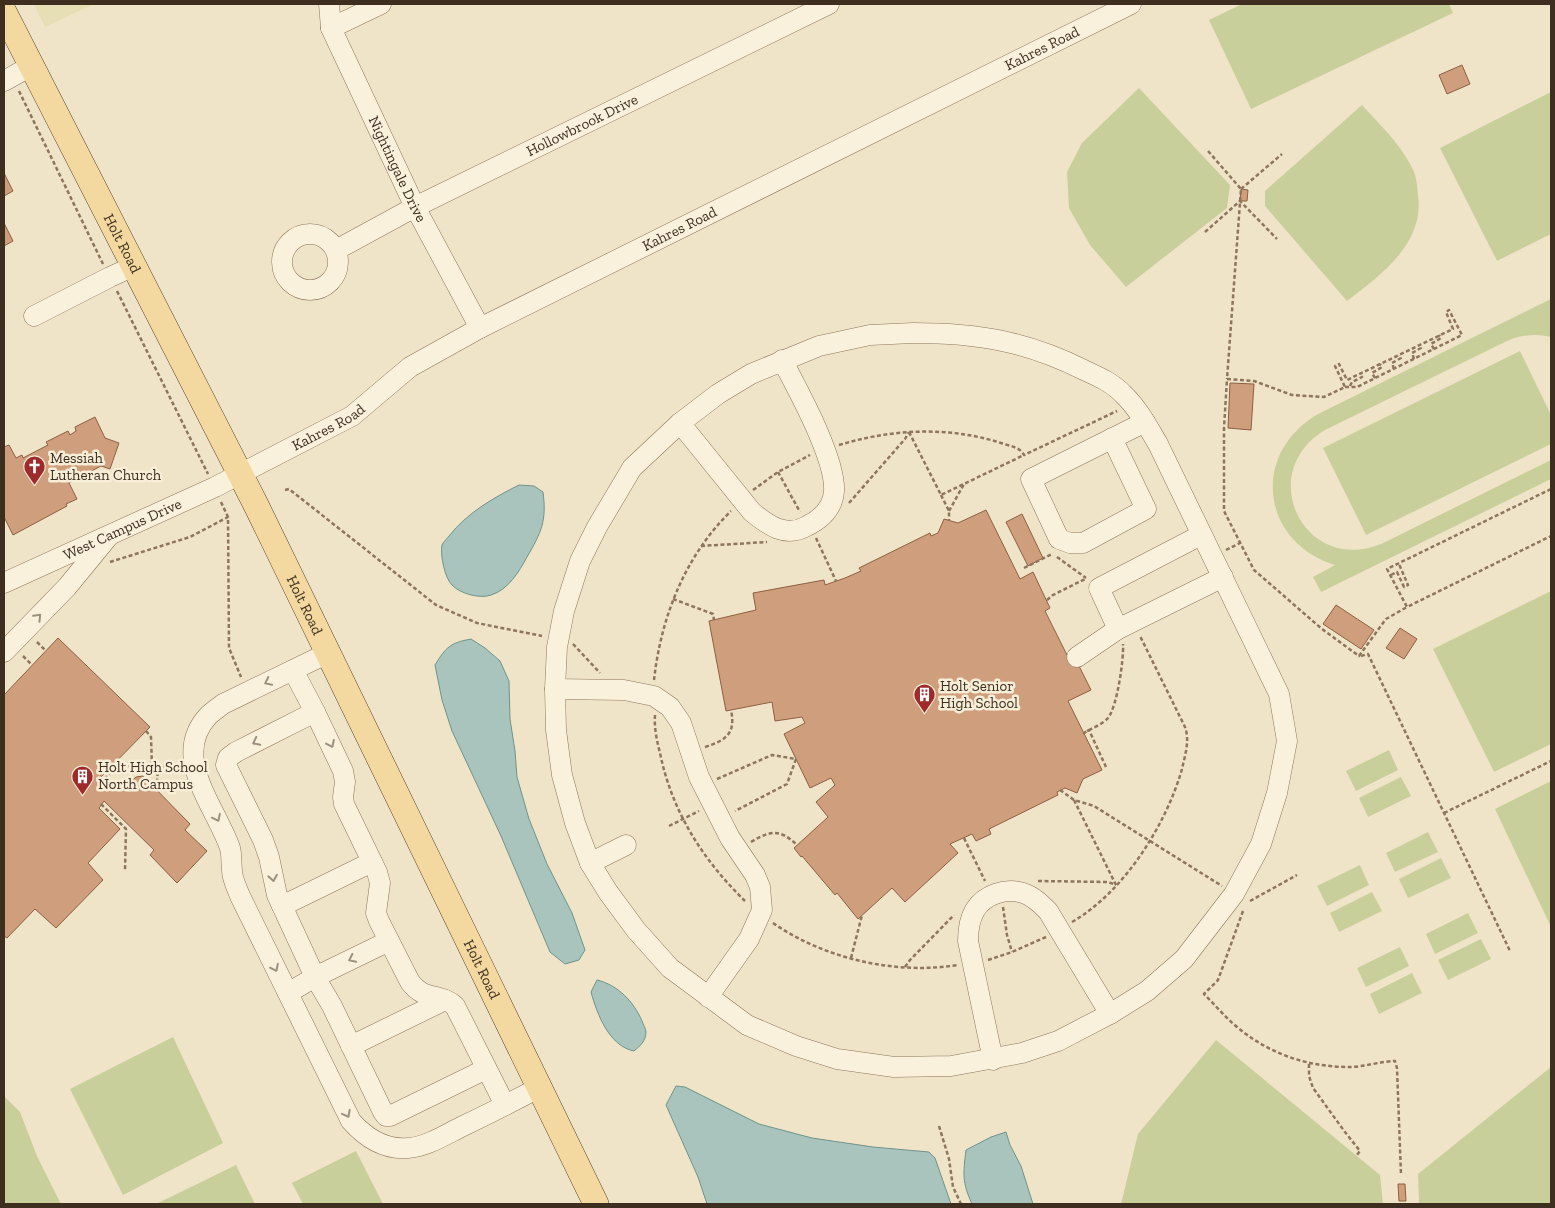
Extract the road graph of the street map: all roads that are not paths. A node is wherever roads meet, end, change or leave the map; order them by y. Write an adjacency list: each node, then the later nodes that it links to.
1 (329, 4): 6 (street, Nightingale Drive)
2 (381, 4): 6 (street)
3 (829, 4): 9 (street, Hollowbrook Drive)
4 (1131, 4): 13 (street, Kahres Road)
5 (4, 12): 7 (main road, Holt Road)
6 (331, 28): 9 (street, Nightingale Drive)
7 (31, 66): 8 (street); 11 (main road, Holt Road)
8 (4, 81)
9 (415, 207): 10 (street, Hollowbrook Drive); 13 (street, Nightingale Drive)
10 (336, 250)
11 (134, 266): 12 (street); 18 (main road, Holt Road)
12 (34, 316)
13 (480, 328): 18 (street, Kahres Road)
14 (782, 360): 15 (street); 16 (street); 16 (street)
15 (1146, 422): 17 (street); 20 (street)
16 (680, 423): 28 (street)
17 (1112, 438): 17 (street)
18 (240, 474): 19 (street, West Campus Drive); 25 (main road, Holt Road)
19 (109, 534): 22 (street, West Campus Drive); 24 (street, one-way to 19)
20 (1202, 535): 21 (street); 23 (street)
21 (1223, 577): 23 (street); 39 (street)
22 (4, 582)
23 (1125, 630): 26 (street)
24 (12, 653)
25 (328, 653): 27 (street); 43 (main road, Holt Road)
26 (1077, 657)
27 (293, 670): 29 (street); 36 (street, one-way to 36)
28 (555, 689): 32 (street); 37 (street)
29 (315, 712): 31 (street, one-way to 31); 33 (street, one-way to 33)
30 (626, 845): 32 (street)
31 (372, 862): 33 (street); 34 (street)
32 (590, 863): 37 (street)
33 (282, 906): 35 (street)
34 (389, 941): 35 (street, one-way to 35); 38 (street)
35 (316, 977): 36 (street); 40 (street)
36 (288, 993): 44 (street, one-way to 44)
37 (708, 998): 41 (street)
38 (445, 1000): 40 (street); 42 (street)
39 (1110, 1014): 41 (street); 41 (street)
40 (352, 1046): 42 (street)
41 (993, 1060)
42 (486, 1069): 44 (street)
43 (540, 1087): 44 (street); 45 (main road, Holt Road)
44 (505, 1105)
45 (596, 1204)

